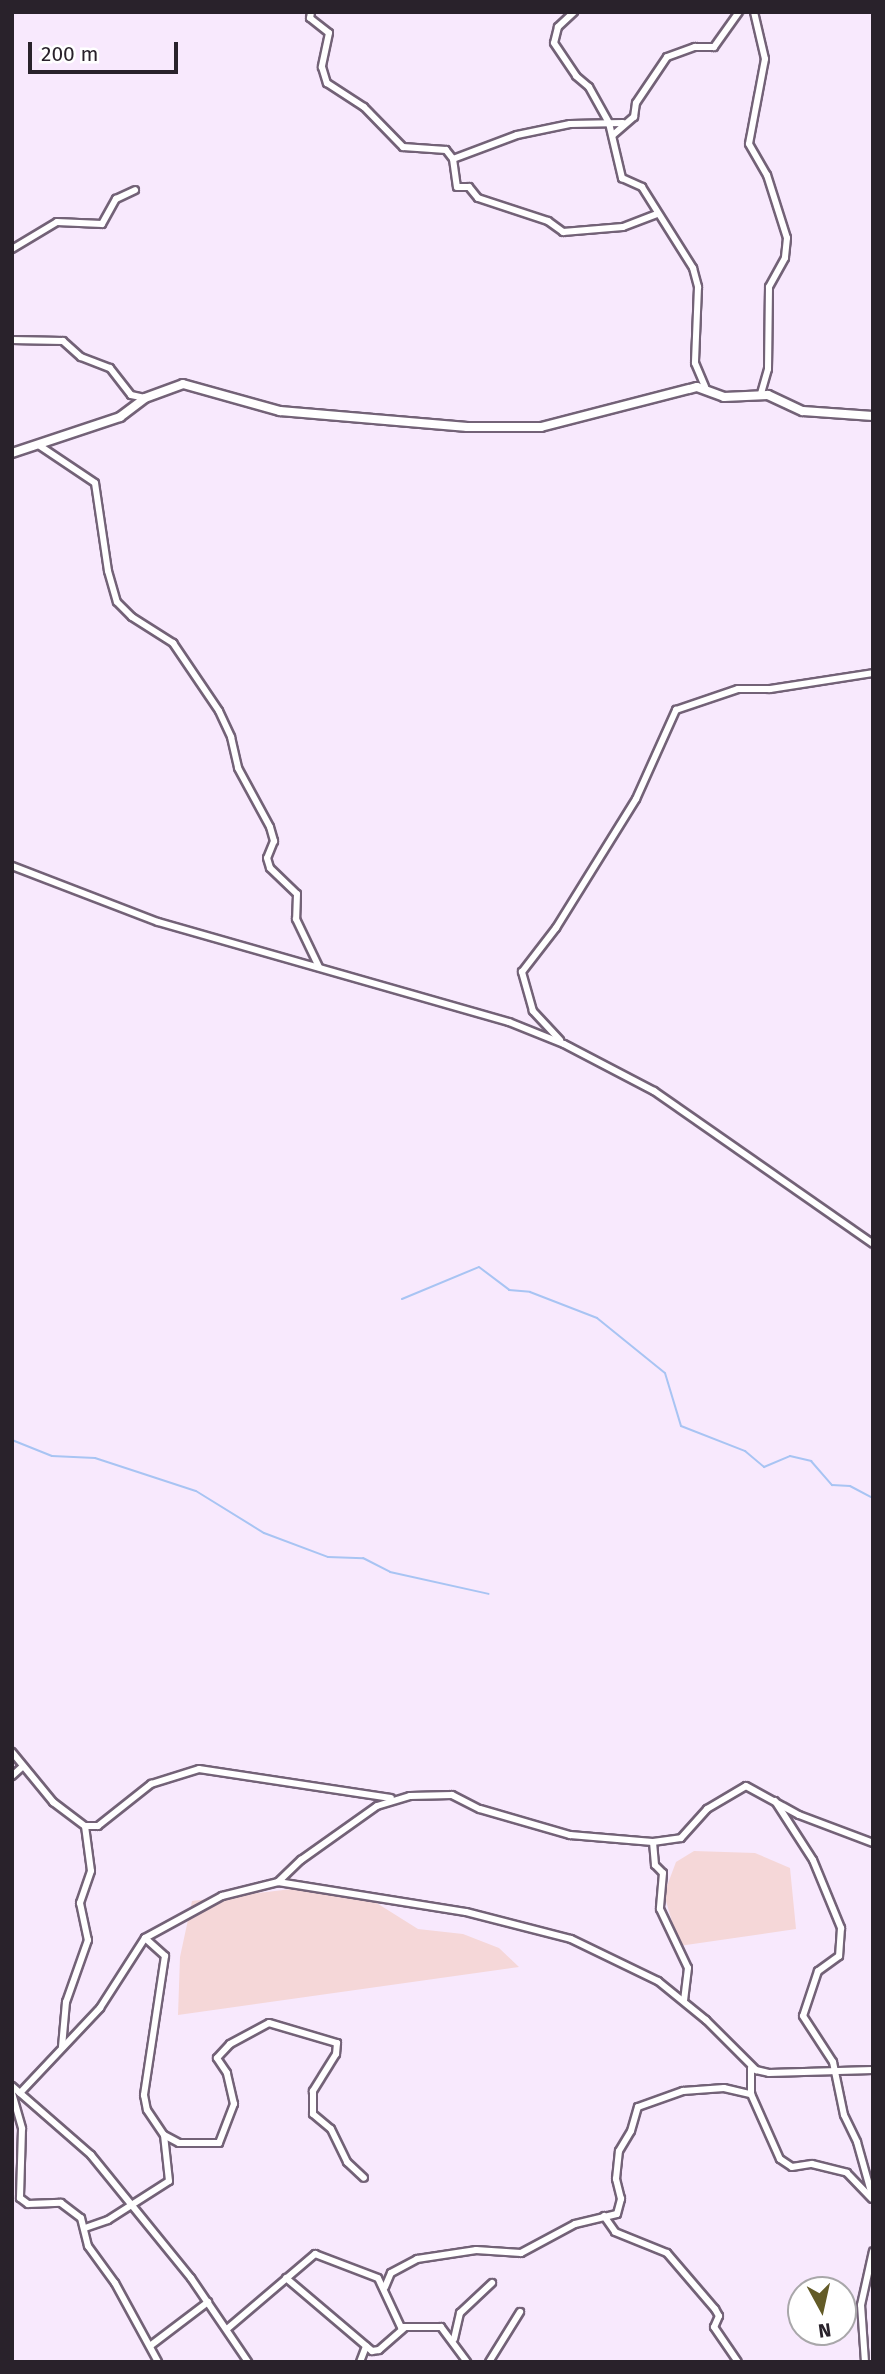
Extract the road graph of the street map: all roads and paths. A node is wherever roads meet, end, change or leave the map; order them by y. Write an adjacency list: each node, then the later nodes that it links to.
1 (311, 12): 6 (street)
2 (320, 12): 6 (street)
3 (739, 12): 8 (street)
4 (754, 12): 16 (street)
5 (571, 14): 7 (street)
6 (321, 23): 10 (street)
7 (609, 123): 8 (street); 9 (street); 10 (street)
8 (623, 123): 9 (street)
9 (613, 135): 12 (street)
10 (453, 159): 12 (street)
11 (135, 190): 13 (street)
12 (657, 214): 15 (street)
13 (12, 249)
14 (12, 340): 17 (street)
15 (705, 387): 16 (street); 17 (street)
16 (761, 394): 18 (street)
17 (145, 398): 19 (street)
18 (873, 416)
19 (40, 446): 20 (street); 23 (street)
20 (12, 453)
21 (873, 673): 24 (street)
22 (12, 866): 23 (street)
23 (319, 967): 24 (street)
24 (564, 1044): 25 (street)
25 (873, 1244)
26 (12, 1752): 27 (street)
27 (23, 1766): 28 (street); 31 (street)
28 (12, 1776)
29 (393, 1798): 31 (street); 32 (street); 34 (street)
30 (775, 1800): 32 (street); 33 (street); 39 (street)
31 (85, 1826): 37 (street)
32 (653, 1842): 36 (street)
33 (873, 1843)
34 (278, 1882): 35 (street); 36 (street)
35 (145, 1938): 37 (street); 44 (street)
36 (684, 2000): 38 (street)
37 (62, 2048): 42 (street)
38 (751, 2068): 39 (street); 43 (street)
39 (834, 2068): 40 (street); 46 (street)
40 (873, 2070)
41 (13, 2089): 42 (street); 49 (street)
42 (20, 2093): 47 (street)
43 (751, 2094): 46 (street); 48 (street)
44 (166, 2139): 45 (street); 47 (street)
45 (364, 2178)
46 (873, 2199)
47 (133, 2205): 49 (street); 54 (street)
48 (604, 2216): 53 (street); 66 (street)
49 (85, 2228): 59 (street)
50 (873, 2251): 67 (street)
51 (286, 2278): 53 (street); 57 (street); 60 (street)
52 (492, 2283): 58 (street)
53 (385, 2287): 56 (street)
54 (208, 2302): 57 (street); 59 (street)
55 (520, 2312): 65 (street)
56 (404, 2328): 58 (street); 60 (street)
57 (227, 2329): 62 (street)
58 (454, 2339): 64 (street)
59 (150, 2346): 61 (street)
60 (366, 2346): 63 (street)
61 (158, 2362)
62 (248, 2362)
63 (360, 2362)
64 (467, 2362)
65 (489, 2362)
66 (738, 2362)
67 (864, 2362)

